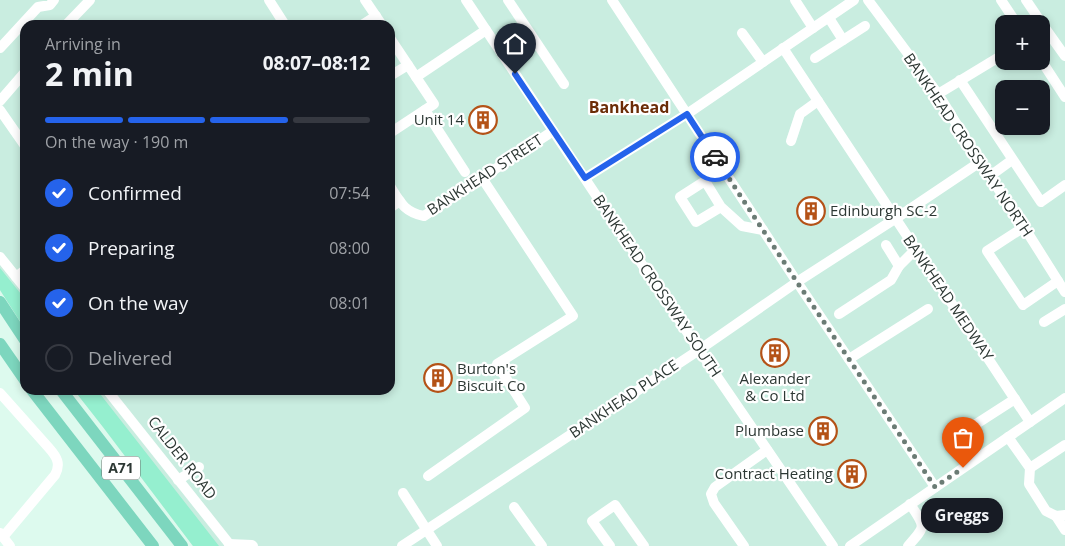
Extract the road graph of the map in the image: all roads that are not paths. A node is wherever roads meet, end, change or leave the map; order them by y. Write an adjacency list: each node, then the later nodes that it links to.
1 (54, 0): 16 (street)
2 (90, 0): 17 (street)
3 (269, 0): 18 (street)
4 (365, 0): 19 (street)
5 (508, 0): 40 (street)
6 (612, 0): 47 (street)
7 (795, 0): 22 (street)
8 (854, 0): 15 (street)
9 (868, 0): 41 (street, BANKHEAD CROSSWAY NORTH)
10 (1001, 0): 13 (street)
11 (1026, 0): 14 (street)
12 (470, 1): 23 (street, BANKHEAD CROSSWAY SOUTH)
13 (1011, 15)
14 (1035, 15)
15 (828, 18): 22 (street); 26 (street)
16 (26, 20)
17 (72, 20)
18 (282, 20)
19 (378, 20)
20 (20, 26): 28 (street)
21 (865, 26): 26 (street)
22 (813, 28): 29 (street)
23 (486, 30): 37 (street); 49 (street, BANKHEAD CROSSWAY SOUTH)
24 (742, 33): 33 (street)
25 (1050, 38): 30 (street)
26 (843, 40): 31 (street)
27 (395, 46): 34 (street)
28 (0, 48)
29 (783, 48): 33 (street); 44 (street, BANKHEAD MEDWAY)
30 (1065, 56)
31 (815, 58)
32 (995, 59): 39 (street)
33 (763, 62): 47 (street)
34 (408, 65): 36 (street); 37 (street)
35 (1047, 70): 42 (street)
36 (395, 73)
37 (416, 77): 46 (street)
38 (20, 78): 43 (street)
39 (960, 80): 41 (street); 52 (street)
40 (564, 84)
41 (938, 94): 53 (street, BANKHEAD CROSSWAY NORTH)
42 (1065, 97)
43 (0, 101)
44 (818, 101): 51 (street); 63 (street, BANKHEAD MEDWAY)
45 (0, 110): 50 (street)
46 (425, 110): 48 (street); 54 (street)
47 (687, 114): 57 (street); 65 (street)
48 (395, 130)
49 (553, 131): 56 (street, BANKHEAD STREET); 57 (street, BANKHEAD CROSSWAY SOUTH)
50 (20, 139)
51 (791, 142)
52 (1012, 160): 55 (street); 58 (street)
53 (980, 162): 55 (street, BANKHEAD CROSSWAY NORTH); 63 (street, BANKHEAD PLACE)
54 (465, 172)
55 (990, 176): 64 (street, BANKHEAD CROSSWAY NORTH)
56 (482, 178): 60 (street, BANKHEAD STREET); 99 (street)
57 (585, 178): 83 (street, BANKHEAD CROSSWAY SOUTH)
58 (1065, 185)
59 (395, 194): 60 (street)
60 (400, 201): 61 (street)
61 (395, 204)
62 (721, 207): 65 (street)
63 (896, 219): 67 (street, BANKHEAD MEDWAY); 74 (street, BANKHEAD PLACE)
64 (1024, 227): 72 (street, BANKHEAD CROSSWAY NORTH); 72 (street)
65 (763, 230): 74 (street)
66 (886, 245): 69 (street)
67 (916, 249): 69 (street); 91 (street, BANKHEAD MEDWAY)
68 (0, 256): 71 (street)
69 (899, 266): 79 (street)
70 (20, 274): 71 (street)
71 (16, 277): 73 (street)
72 (1058, 281): 75 (street, BANKHEAD CROSSWAY NORTH)
73 (20, 282)
74 (797, 282): 83 (street, BANKHEAD PLACE); 84 (street)
75 (1065, 292)
76 (0, 302): 81 (main road)
77 (928, 309): 84 (street)
78 (1065, 309): 80 (street)
79 (839, 314)
80 (1044, 322)
81 (20, 332)
82 (0, 344): 85 (main road)
83 (699, 350): 96 (street, BANKHEAD CROSSWAY SOUTH); 106 (street, BANKHEAD PLACE)
84 (848, 359): 101 (street)
85 (20, 373)
86 (0, 393): 108 (street)
87 (36, 395): 111 (main road, A71)
88 (64, 395): 112 (main road, A71)
89 (111, 395): 100 (street, CALDER ROAD)
90 (1065, 398): 92 (street)
91 (1015, 399): 92 (street, BANKHEAD MEDWAY); 94 (street)
92 (1030, 422): 93 (street)
93 (1008, 437): 98 (street); 101 (street)
94 (956, 438)
95 (1065, 445): 98 (street)
96 (767, 450): 119 (street); 120 (street, BANKHEAD CROSSWAY SOUTH)
97 (199, 467): 100 (street)
98 (1030, 468): 105 (street)
99 (428, 476)
100 (178, 480): 109 (street, CALDER ROAD)
101 (935, 487): 103 (street)
102 (403, 494): 106 (street)
103 (910, 504): 121 (street); 122 (street)
104 (514, 507): 116 (street)
105 (1060, 516): 107 (street)
106 (426, 530): 114 (street, BANKHEAD PLACE); 115 (street)
107 (1065, 530)
108 (1, 535): 110 (street)
109 (230, 545): 113 (street)
110 (10, 546)
111 (153, 546)
112 (182, 546)
113 (253, 546)
114 (402, 546)
115 (436, 546)
116 (542, 546)
117 (610, 546): 118 (street)
118 (644, 546)
119 (744, 546)
120 (833, 546)
121 (850, 546)
122 (908, 546)

